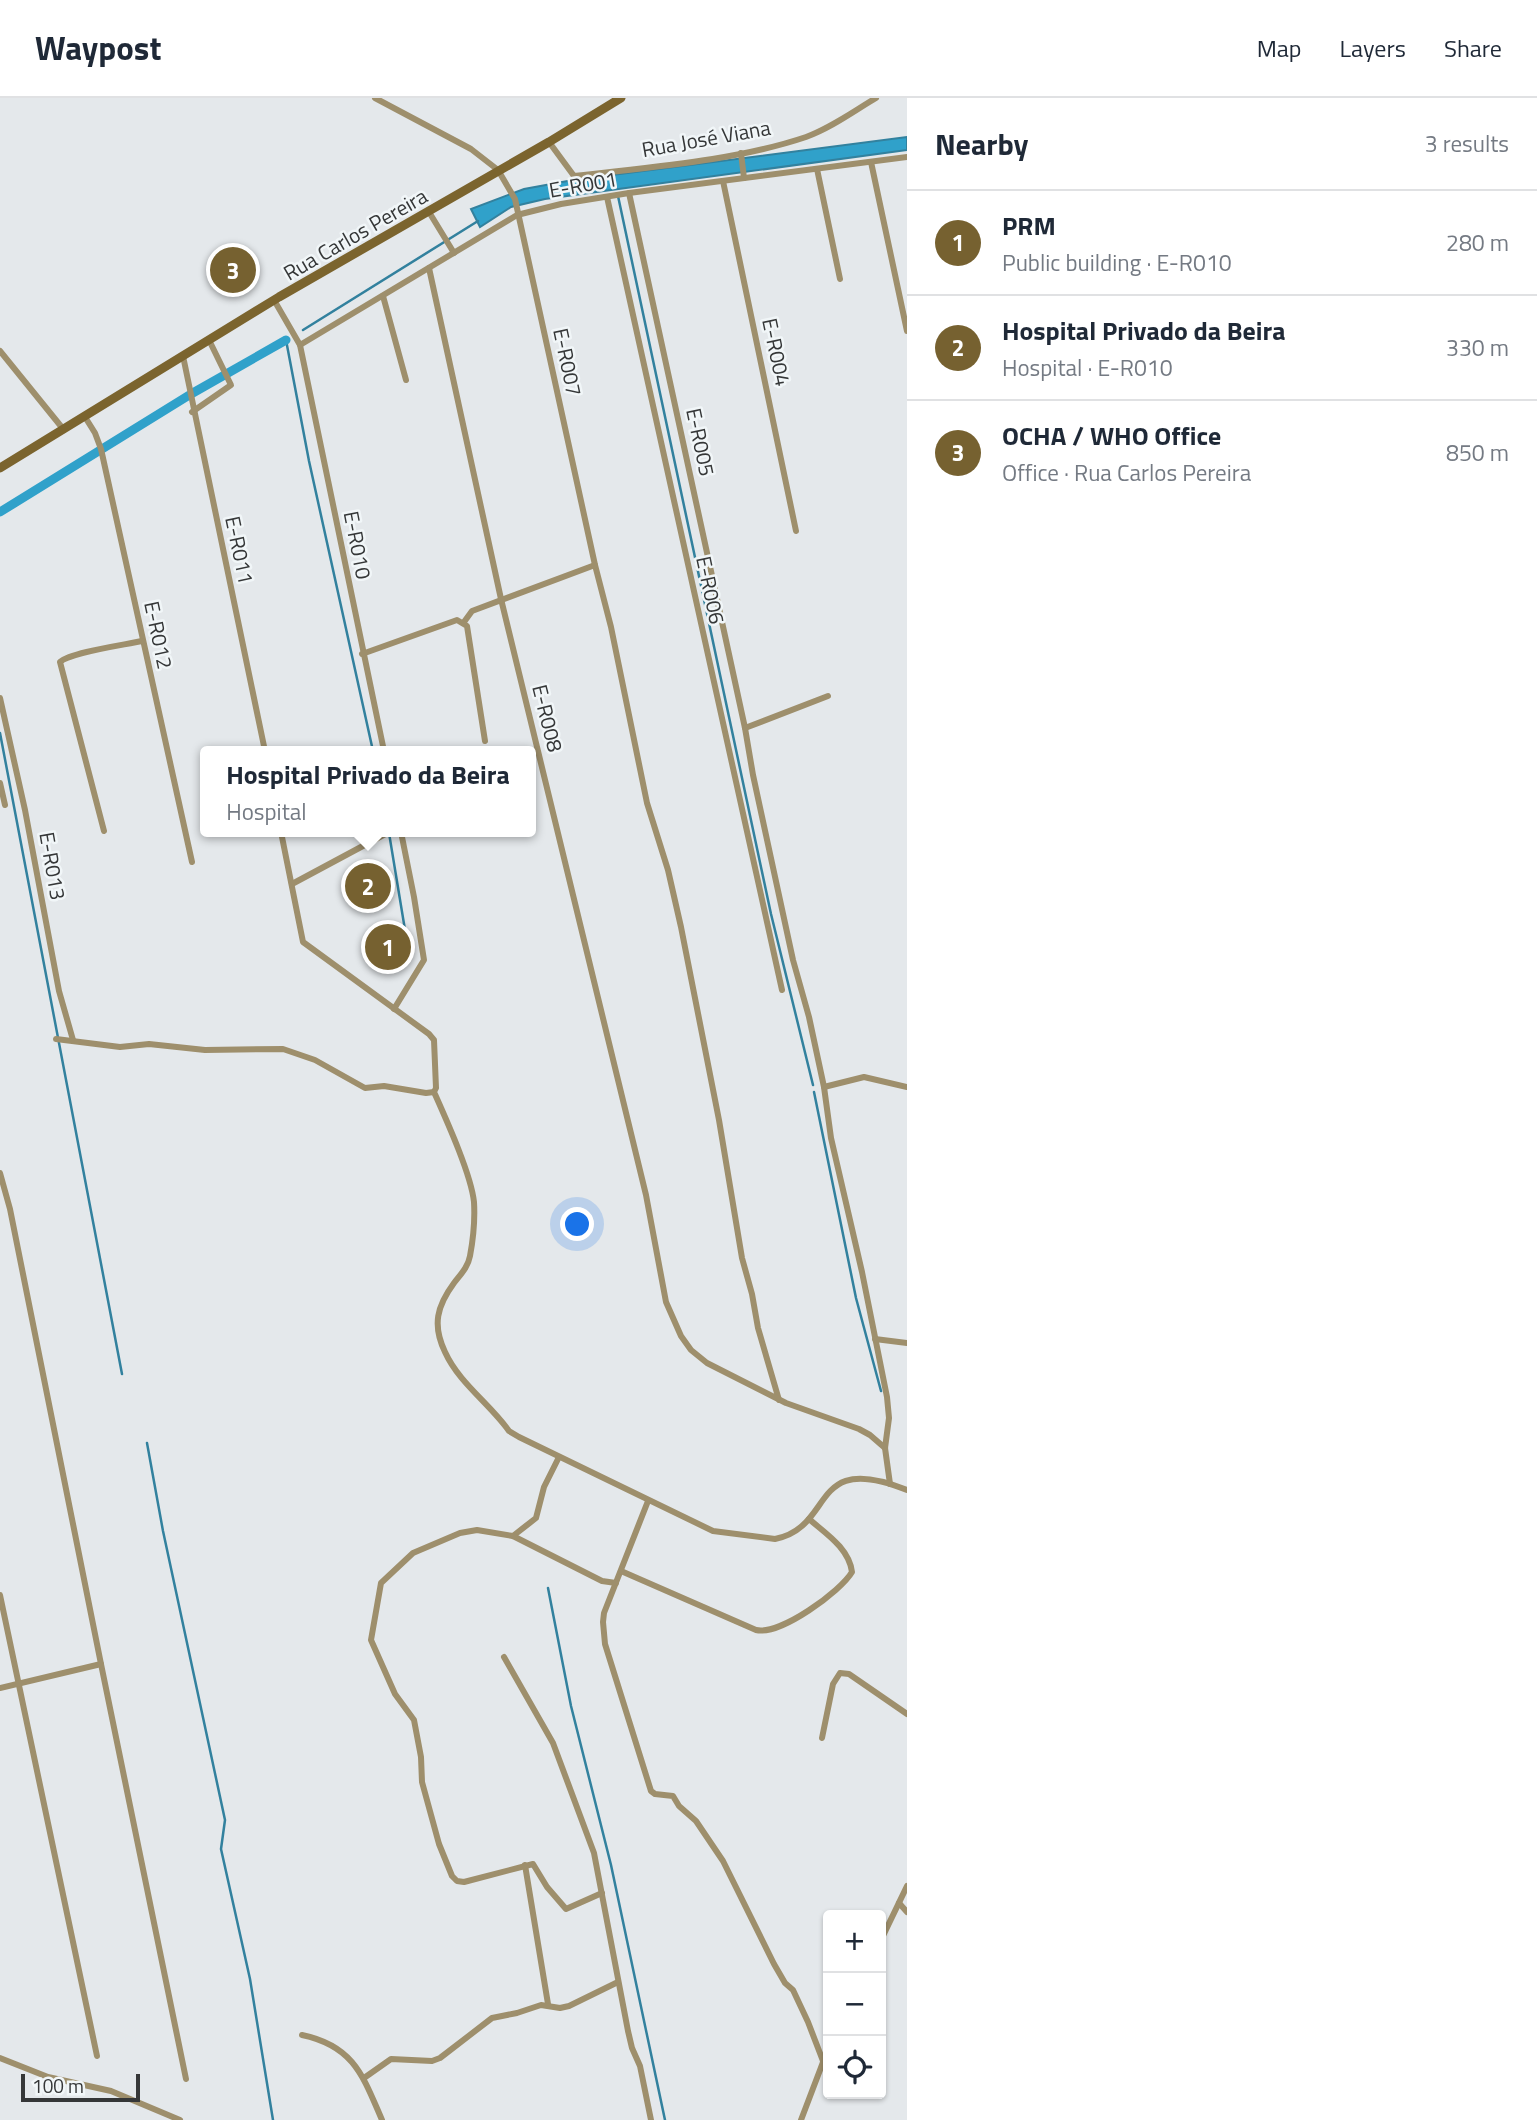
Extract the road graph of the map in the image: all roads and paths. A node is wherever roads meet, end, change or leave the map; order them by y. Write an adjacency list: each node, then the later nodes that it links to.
1 (376, 98): 9 (street)
2 (621, 98): 4 (street, Rua Carlos Pereira)
3 (876, 98): 5 (street, Rua José Viana)
4 (549, 142): 5 (street, Rua José Viana); 9 (street, Rua Carlos Pereira)
5 (741, 153): 10 (street)
6 (907, 157): 7 (street, E-R001)
7 (871, 162): 8 (street, E-R001); 21 (street)
8 (817, 169): 10 (street, E-R001); 18 (street)
9 (498, 170): 14 (street, Rua Carlos Pereira); 15 (street, E-R007)
10 (744, 178): 11 (street, E-R001)
11 (723, 181): 12 (street, E-R001); 31 (street, E-R004)
12 (629, 193): 13 (street, E-R001); 39 (street, E-R005)
13 (607, 197): 15 (street, E-R001); 51 (street, E-R006)
14 (429, 212): 16 (street); 20 (street, Rua Carlos Pereira)
15 (517, 215): 16 (street, E-R001); 32 (street, E-R007)
16 (454, 253): 17 (street, E-R001)
17 (429, 268): 19 (street, E-R001); 33 (street, E-R008)
18 (840, 279)
19 (383, 296): 23 (street, E-R001); 26 (street)
20 (274, 300): 22 (street, Rua Carlos Pereira); 23 (street, E-R010)
21 (907, 331)
22 (209, 340): 25 (street, Rua Carlos Pereira); 27 (street)
23 (300, 345): 36 (street, E-R010)
24 (0, 351): 29 (street)
25 (183, 356): 27 (street, E-R011); 28 (street, Rua Carlos Pereira)
26 (406, 380)
27 (192, 412): 41 (street, E-R011)
28 (85, 418): 29 (street, Rua Carlos Pereira); 35 (street, E-R012)
29 (64, 430): 30 (street, Rua Carlos Pereira)
30 (0, 468)
31 (796, 531)
32 (595, 565): 33 (street); 63 (street, E-R007)
33 (501, 599): 34 (street); 63 (street, E-R008)
34 (464, 622): 36 (street); 40 (street)
35 (142, 641): 45 (street); 49 (street, E-R012)
36 (362, 654): 42 (street, E-R010)
37 (828, 696): 39 (street)
38 (0, 698): 54 (street, E-R013)
39 (746, 728): 55 (street)
40 (485, 741)
41 (264, 746)
42 (383, 746)
43 (0, 783): 44 (street)
44 (5, 805)
45 (104, 831)
46 (282, 837): 50 (street)
47 (380, 837): 50 (street)
48 (402, 837): 52 (street)
49 (192, 862)
50 (292, 884): 52 (street)
51 (782, 990)
52 (394, 1009): 57 (street)
53 (56, 1039): 54 (street)
54 (73, 1040): 57 (street)
55 (824, 1087): 56 (street); 61 (street)
56 (907, 1087)
57 (433, 1092): 65 (street)
58 (0, 1173): 59 (street)
59 (10, 1209): 60 (street); 77 (street)
60 (0, 1212)
61 (875, 1339): 62 (street); 64 (street)
62 (907, 1343)
63 (779, 1400): 64 (street, E-R008)
64 (885, 1448): 66 (street)
65 (559, 1457): 68 (street); 70 (street)
66 (890, 1483): 67 (street); 69 (street)
67 (907, 1490)
68 (648, 1501): 69 (street); 71 (street)
69 (809, 1519): 71 (street)
70 (513, 1536): 72 (street); 82 (street)
71 (621, 1571): 73 (street)
72 (602, 1581): 73 (street); 75 (street)
73 (616, 1583): 75 (street)
74 (0, 1595): 78 (street)
75 (612, 1595): 93 (street)
76 (504, 1657): 84 (street)
77 (101, 1664): 78 (street); 95 (street)
78 (19, 1685): 79 (street); 91 (street)
79 (0, 1688)
80 (907, 1714): 81 (street)
81 (822, 1738)
82 (525, 1865): 84 (street); 89 (street)
83 (907, 1886): 85 (street)
84 (602, 1893): 88 (street)
85 (899, 1903): 86 (street); 87 (street)
86 (907, 1912)
87 (886, 1930)
88 (618, 1982): 89 (street); 98 (street)
89 (548, 2004): 94 (street)
90 (302, 2035): 94 (street)
91 (97, 2056)
92 (0, 2058): 96 (street)
93 (822, 2061): 99 (street)
94 (364, 2078): 97 (street)
95 (186, 2080)
96 (180, 2120)
97 (382, 2120)
98 (651, 2120)
99 (801, 2120)

